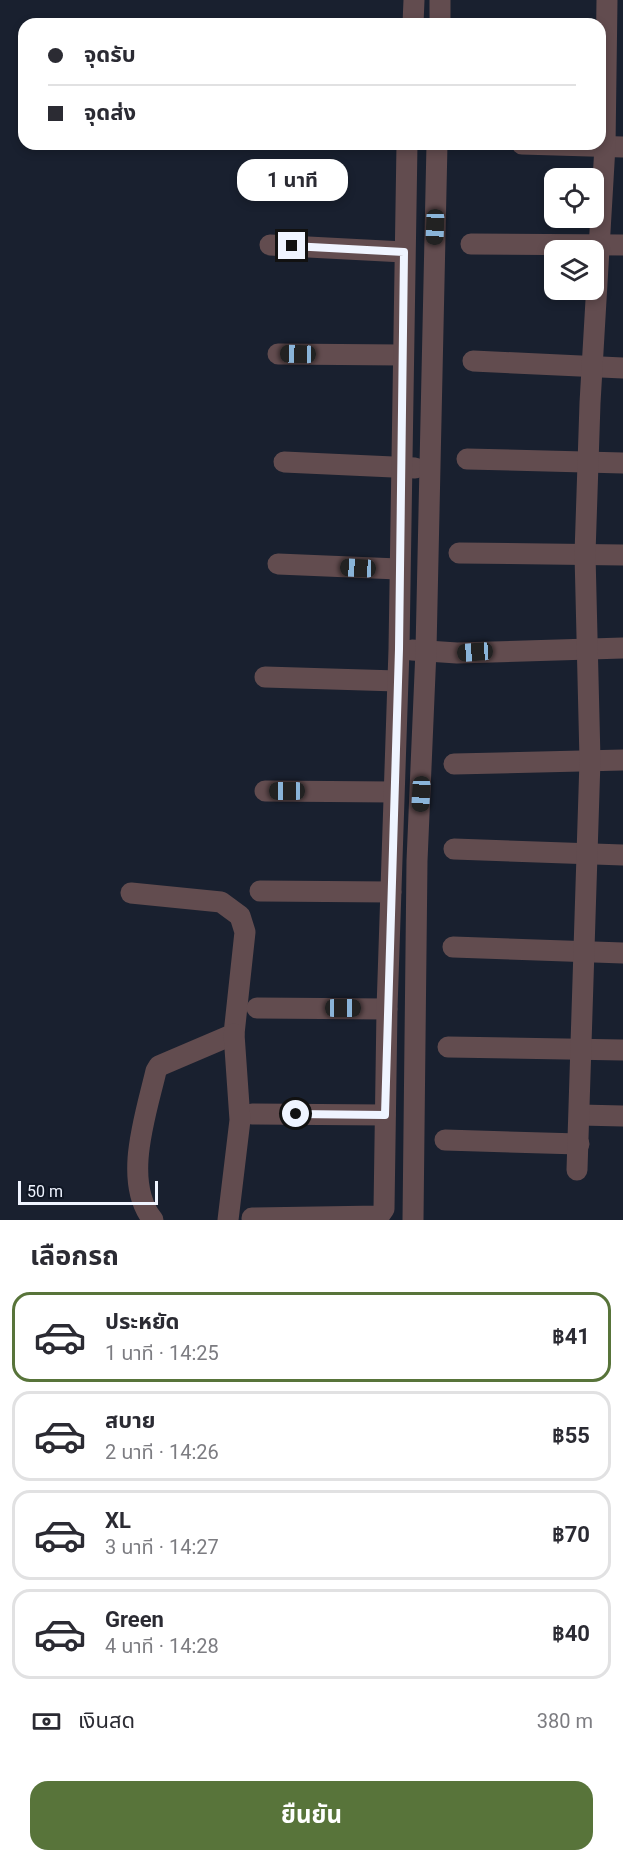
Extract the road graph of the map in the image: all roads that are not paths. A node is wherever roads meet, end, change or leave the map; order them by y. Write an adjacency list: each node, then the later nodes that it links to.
1 (414, 0): 4 (street)
2 (440, 0): 5 (street)
3 (608, 0): 6 (street)
4 (413, 18)
5 (440, 18)
6 (610, 56): 7 (street)
7 (614, 147): 10 (street)
8 (407, 150): 16 (street)
9 (437, 150): 28 (street)
10 (599, 240)
11 (471, 244): 12 (street)
12 (544, 244)
13 (604, 244): 15 (street)
14 (270, 245): 16 (street)
15 (623, 245)
16 (404, 252): 19 (street)
17 (595, 300): 21 (street)
18 (278, 354): 19 (street)
19 (402, 355): 27 (street)
20 (473, 361): 21 (street)
21 (592, 368): 22 (street); 25 (street)
22 (623, 368)
23 (467, 459): 25 (street)
24 (284, 462): 27 (street)
25 (588, 462): 26 (street); 30 (street)
26 (623, 463)
27 (403, 467): 28 (street); 33 (street)
28 (428, 468): 37 (street)
29 (459, 553): 30 (street)
30 (585, 555): 31 (street); 36 (street)
31 (623, 555)
32 (278, 564): 33 (street)
33 (398, 570): 35 (street)
34 (623, 648): 36 (street)
35 (399, 649): 37 (street); 39 (street)
36 (588, 649): 37 (street); 40 (street)
37 (426, 650): 70 (street)
38 (265, 677): 39 (street)
39 (397, 681): 44 (street)
40 (590, 760): 41 (street); 42 (street); 46 (street)
41 (623, 760)
42 (454, 764)
43 (265, 791): 44 (street)
44 (393, 792): 49 (street)
45 (453, 849): 46 (street)
46 (587, 855): 47 (street); 53 (street)
47 (623, 855)
48 (260, 891): 49 (street)
49 (391, 892): 55 (street)
50 (131, 893): 56 (street)
51 (453, 947): 53 (street)
52 (623, 953): 53 (street)
53 (585, 954): 58 (street)
54 (257, 1008): 55 (street)
55 (387, 1009): 61 (street)
56 (234, 1034): 68 (street); 69 (street)
57 (448, 1047): 58 (street)
58 (582, 1049): 59 (street); 62 (street)
59 (623, 1050)
60 (252, 1114): 61 (street)
61 (385, 1115): 67 (street)
62 (580, 1115): 63 (street); 65 (street)
63 (623, 1116)
64 (445, 1140): 65 (street)
65 (579, 1144): 66 (street)
66 (577, 1170)
67 (252, 1218)
68 (153, 1220)
69 (228, 1220)
70 (413, 1220)

